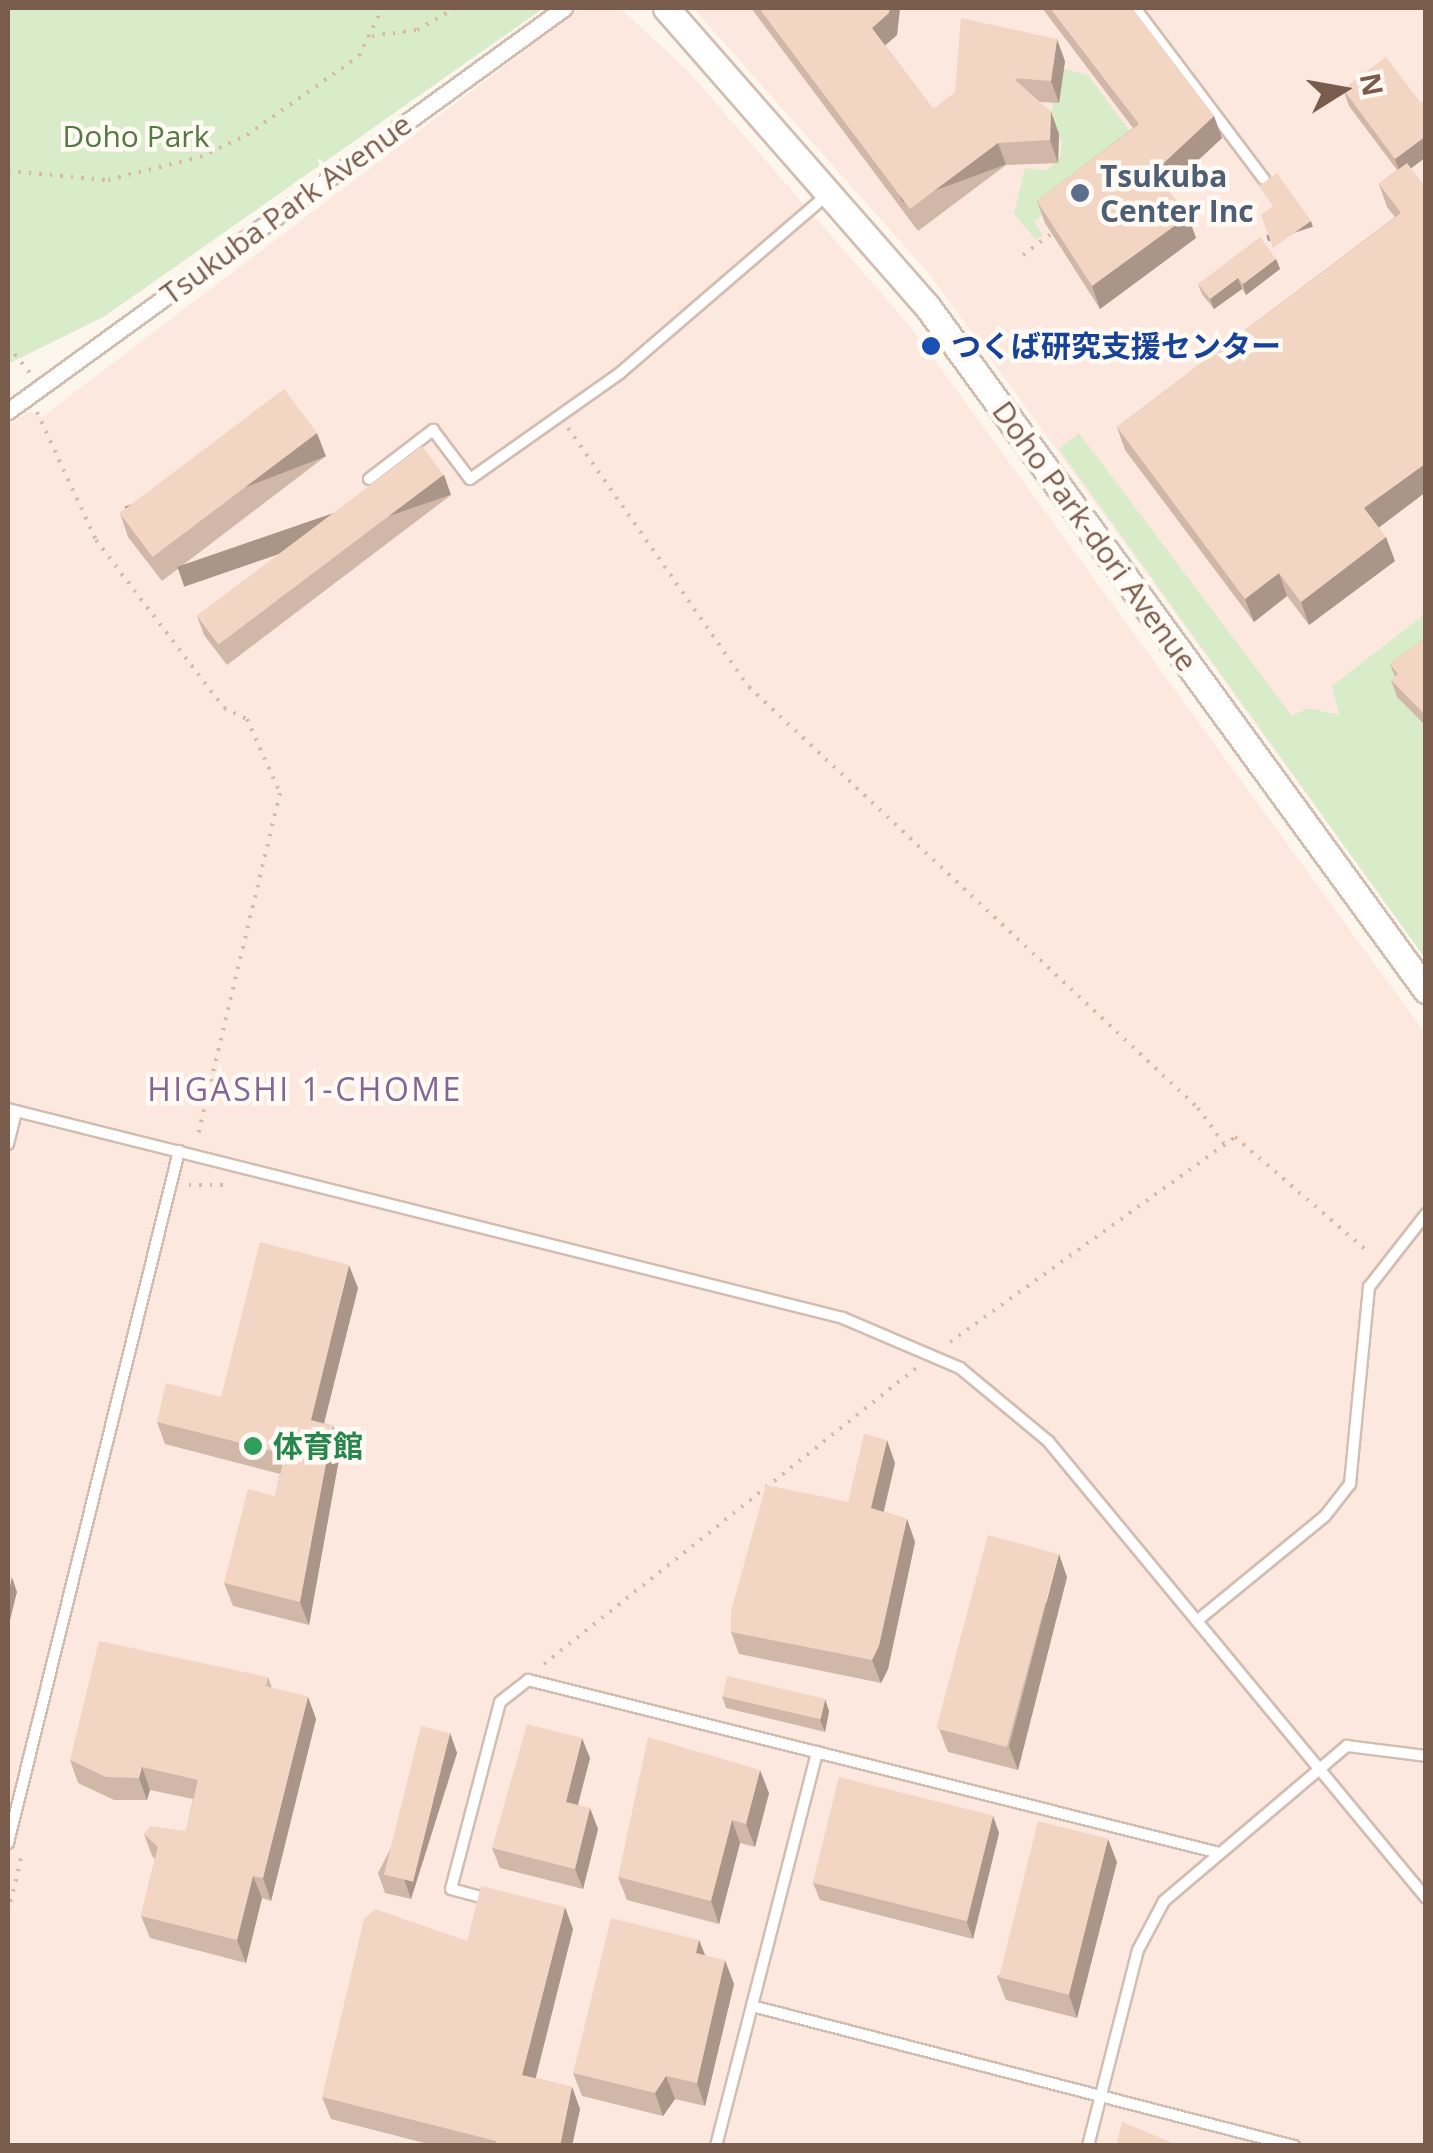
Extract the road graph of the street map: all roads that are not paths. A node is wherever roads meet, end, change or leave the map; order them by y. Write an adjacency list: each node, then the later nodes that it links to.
1 (564, 8): 6 (street, Tsukuba Park Avenue)
2 (666, 8): 5 (street, Doho Park-dori Avenue)
3 (1136, 8): 4 (lane)
4 (1264, 180)
5 (830, 192): 7 (lane); 8 (street, Doho Park-dori Avenue)
6 (8, 411)
7 (368, 478)
8 (1426, 990)
9 (12, 1110): 10 (lane); 11 (lane)
10 (8, 1144)
11 (180, 1151): 13 (lane); 17 (lane)
12 (1426, 1214): 13 (lane)
13 (1198, 1620): 16 (lane)
14 (817, 1752): 18 (lane); 20 (lane); 21 (lane)
15 (1426, 1756): 16 (lane)
16 (1320, 1769): 18 (lane); 19 (lane)
17 (8, 1843)
18 (1220, 1853): 22 (lane)
19 (1426, 1898)
20 (515, 1906)
21 (752, 2006): 22 (lane); 23 (lane)
22 (1100, 2098): 24 (lane); 25 (lane)
23 (716, 2146)
24 (1088, 2146)
25 (1294, 2146)

